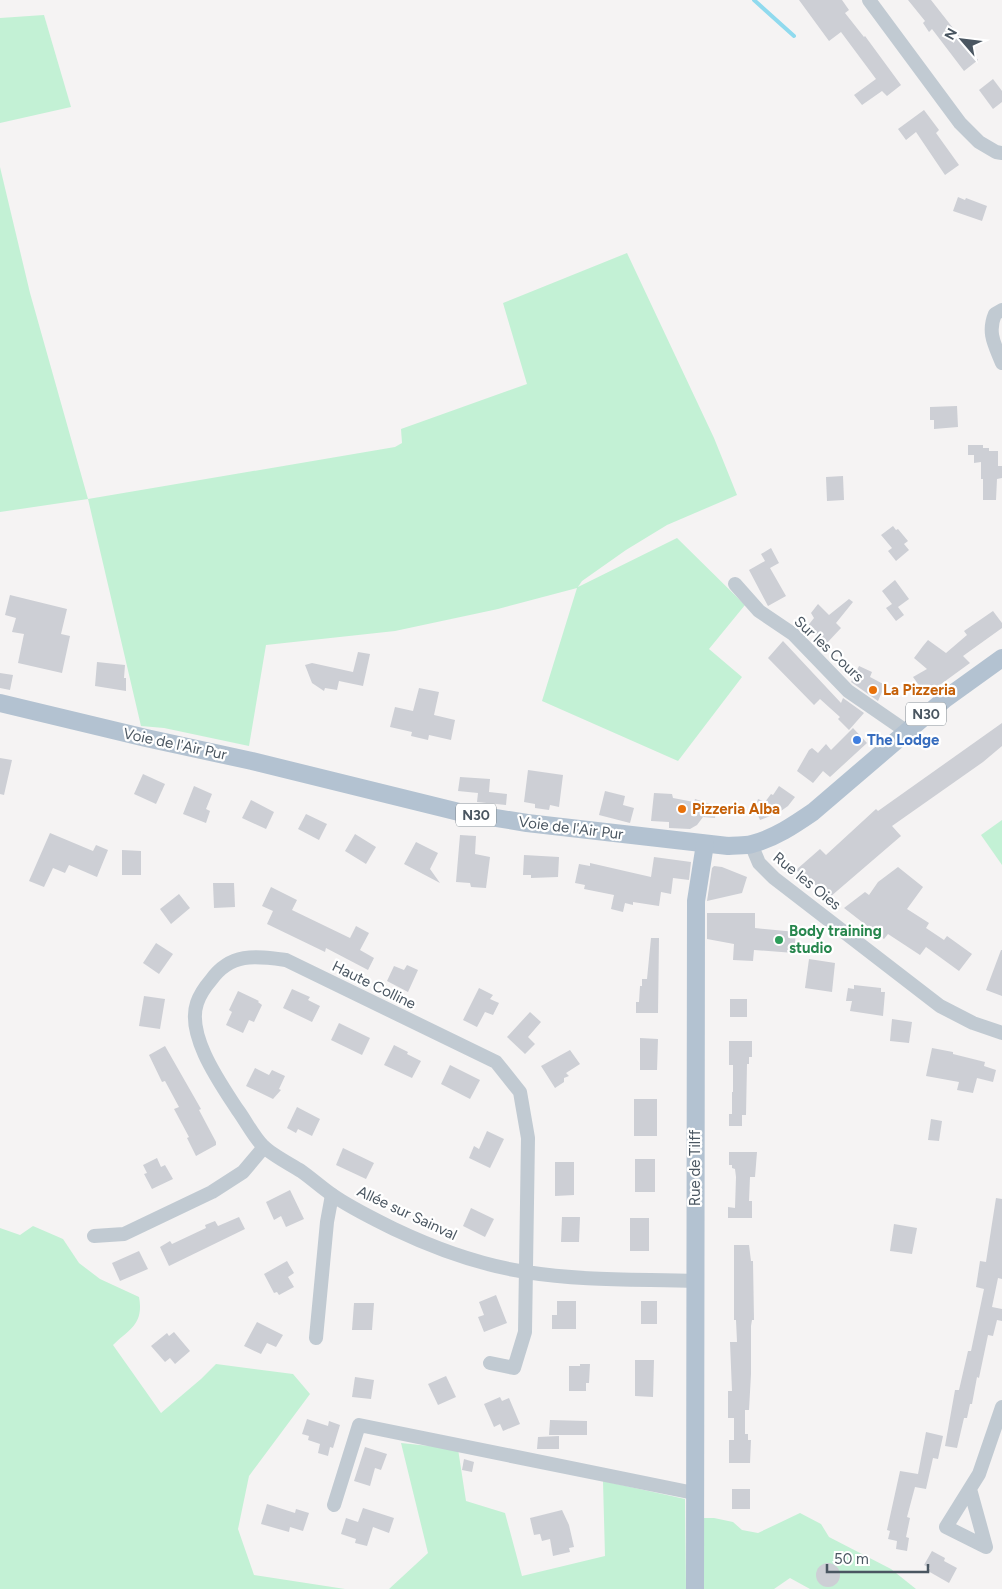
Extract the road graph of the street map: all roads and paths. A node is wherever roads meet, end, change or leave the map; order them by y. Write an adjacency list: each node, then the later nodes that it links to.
1 (869, 0): 2 (street)
2 (1002, 153)
3 (1002, 310): 4 (street)
4 (1002, 363)
5 (735, 584): 8 (street, Sur les Cours)
6 (1002, 658): 8 (main road, Voie de l'Air Pur / N30)
7 (0, 703): 9 (main road, Voie de l'Air Pur / N30)
8 (906, 731): 10 (main road, Voie de l'Air Pur / N30)
9 (705, 844): 10 (main road, Voie de l'Air Pur / N30); 16 (main road, Rue de Tilff)
10 (751, 844): 11 (street, Rue les Oies)
11 (1002, 1033)
12 (264, 1147): 13 (street, Allée sur Sainval); 14 (street); 15 (street, Haute Colline)
13 (332, 1195): 15 (street, Allée sur Sainval); 17 (street, Allée sur Sainval)
14 (94, 1236)
15 (525, 1272): 16 (street, Allée sur Sainval); 18 (street)
16 (696, 1281): 21 (main road, Rue de Tilff)
17 (316, 1338)
18 (490, 1363)
19 (1002, 1408): 20 (street)
20 (970, 1488)
21 (694, 1493): 22 (street); 23 (main road, Rue de Tilff)
22 (334, 1505)
23 (695, 1589)

